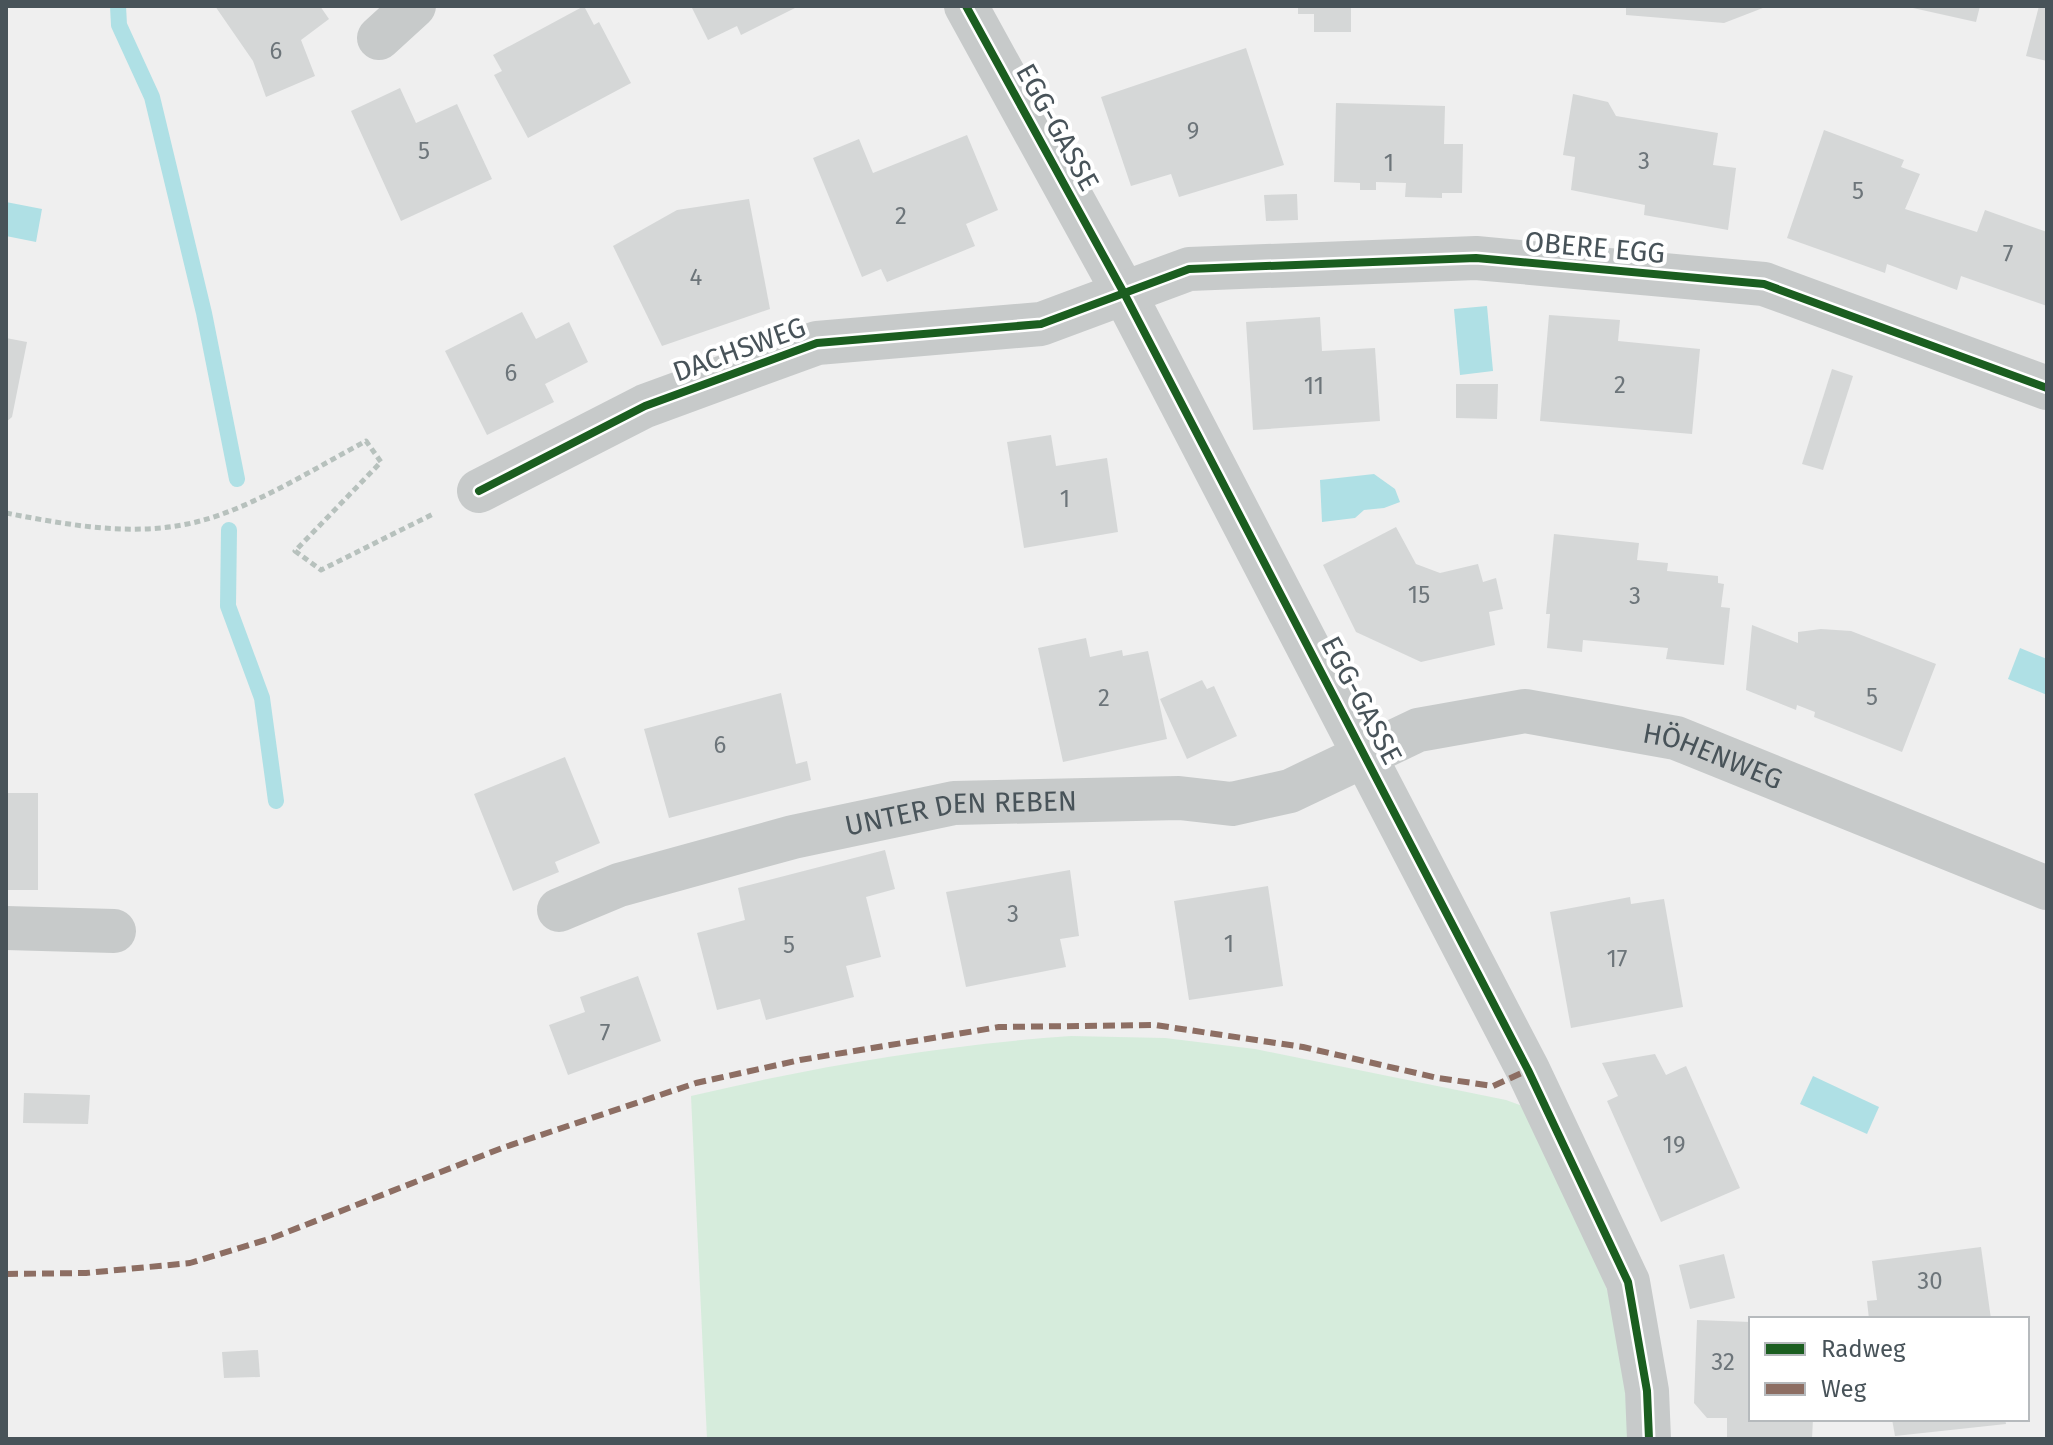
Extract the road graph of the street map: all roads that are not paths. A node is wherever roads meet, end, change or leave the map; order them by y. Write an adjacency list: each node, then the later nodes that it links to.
1 (414, 6): 3 (street)
2 (966, 6): 4 (street, EGG-GASSE)
3 (379, 38)
4 (1125, 295): 5 (street, OBERE EGG); 6 (street, DACHSWEG); 7 (street, EGG-GASSE)
5 (2047, 388)
6 (479, 491)
7 (1367, 757): 8 (street, HÖHENWEG); 9 (street, UNTER DEN REBEN); 12 (street, EGG-GASSE)
8 (2047, 888)
9 (559, 910)
10 (6, 928): 11 (street)
11 (114, 931)
12 (1649, 1439)

